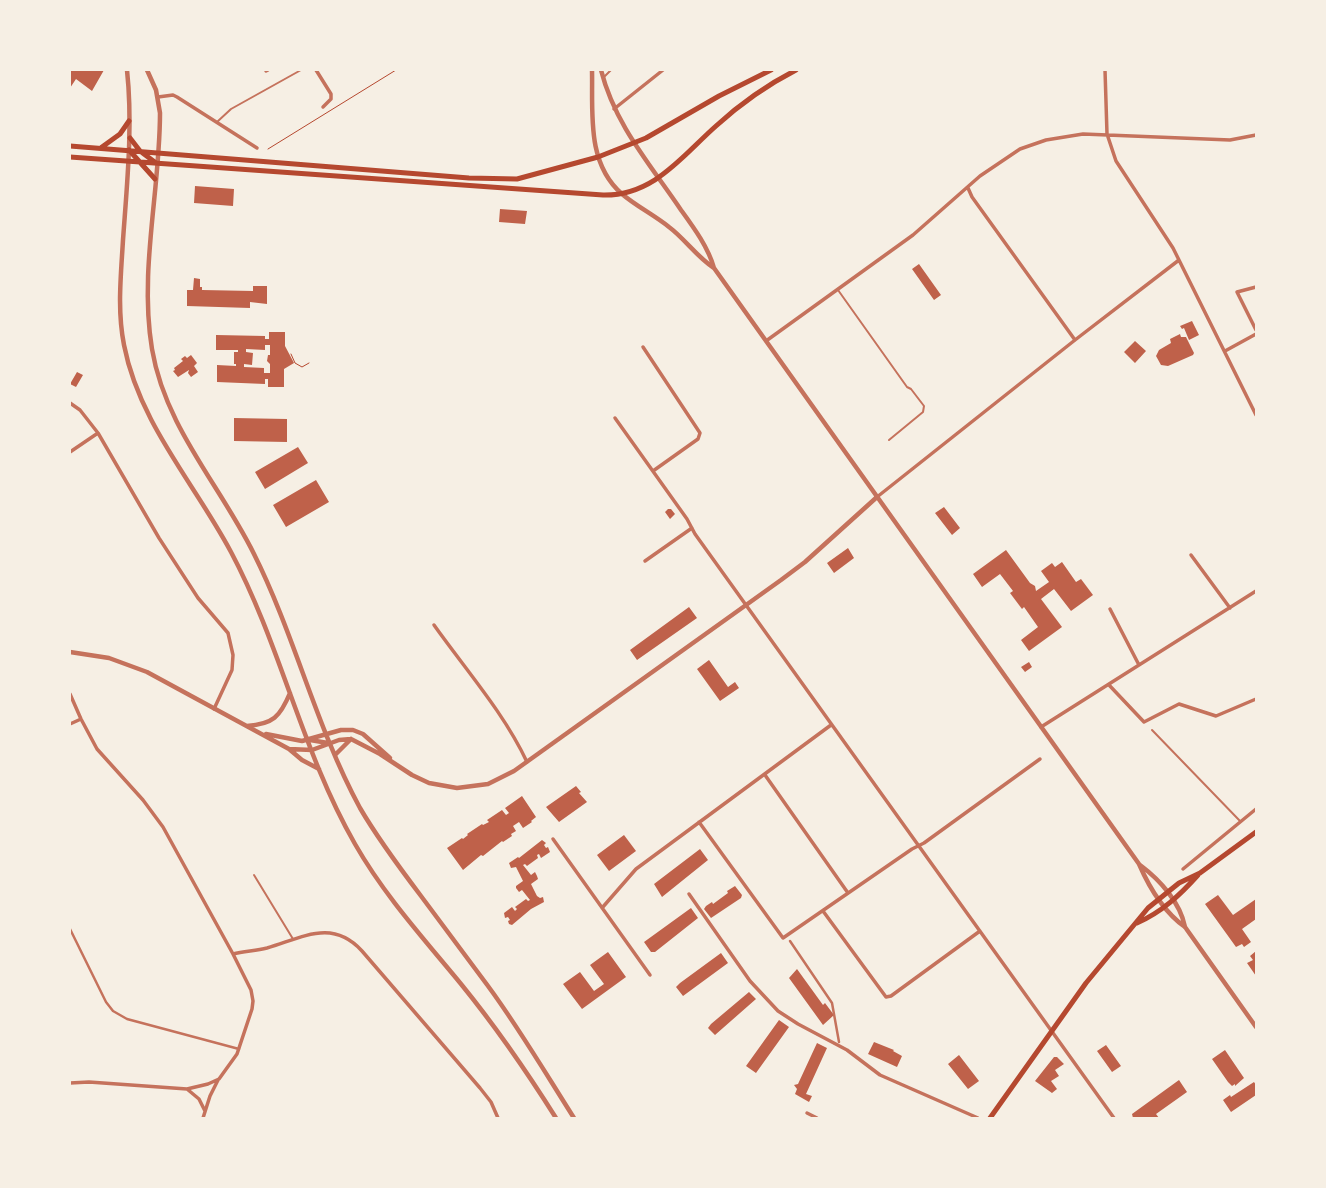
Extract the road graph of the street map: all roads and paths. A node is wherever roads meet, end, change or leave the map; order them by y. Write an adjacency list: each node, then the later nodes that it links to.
1 (127, 70): 17 (street)
2 (147, 70): 14 (street)
3 (301, 70): 18 (lane)
4 (316, 70): 15 (street)
5 (396, 70): 26 (path)
6 (592, 70): 31 (street)
7 (601, 70): 13 (street)
8 (611, 70): 13 (lane)
9 (663, 70): 16 (street)
10 (771, 70): 22 (main road)
11 (796, 70): 35 (main road)
12 (1106, 70): 19 (street)
13 (603, 78): 16 (street)
14 (158, 97): 18 (street); 29 (street)
15 (323, 108)
16 (614, 109): 22 (street)
17 (129, 121): 21 (street); 24 (main road)
18 (217, 122): 25 (street)
19 (1107, 134): 20 (street); 37 (street); 39 (street)
20 (1256, 135)
21 (130, 138): 27 (street); 28 (main road)
22 (635, 143): 31 (main road); 35 (street)
23 (70, 146): 24 (main road)
24 (101, 148): 27 (main road)
25 (257, 148)
26 (268, 149)
27 (129, 150): 28 (main road); 32 (street); 33 (main road)
28 (140, 151): 29 (main road); 34 (main road)
29 (158, 152): 31 (main road); 34 (street)
30 (70, 157): 32 (main road)
31 (598, 157): 38 (street)
32 (128, 162): 33 (main road); 70 (street)
33 (142, 163): 34 (main road); 36 (main road)
34 (157, 164): 36 (street); 38 (main road)
35 (659, 177): 38 (main road); 40 (street)
36 (155, 179): 81 (street)
37 (968, 188): 42 (street); 45 (street)
38 (622, 194): 40 (street)
39 (1179, 260): 45 (street); 48 (street)
40 (714, 268): 46 (street)
41 (1256, 287): 43 (street)
42 (838, 290): 46 (street); 55 (lane)
43 (1256, 330)
44 (1256, 334): 48 (street)
45 (1075, 340): 58 (street)
46 (766, 341): 58 (street)
47 (643, 347): 57 (street)
48 (1225, 351): 52 (street)
49 (290, 354): 50 (path)
50 (309, 363)
51 (70, 403): 54 (street)
52 (1256, 415)
53 (615, 418): 57 (street)
54 (98, 433): 56 (street); 73 (street)
55 (889, 440)
56 (70, 452)
57 (653, 471): 59 (street)
58 (877, 497): 63 (street); 78 (street)
59 (692, 528): 61 (street); 63 (street)
60 (1191, 555): 64 (street)
61 (645, 561)
62 (1255, 592): 64 (street)
63 (745, 606): 76 (street); 89 (street)
64 (1230, 608): 68 (street)
65 (1110, 609): 68 (street)
66 (434, 625): 89 (street)
67 (70, 652): 73 (street)
68 (1139, 665): 69 (street)
69 (1109, 685): 72 (street); 78 (street)
70 (290, 693): 77 (street); 83 (street)
71 (70, 694): 74 (street)
72 (1256, 699)
73 (214, 709): 77 (street)
74 (81, 719): 75 (street); 117 (street)
75 (70, 724)
76 (831, 725): 92 (street); 98 (street)
77 (246, 726): 80 (street)
78 (1041, 727): 99 (street)
79 (1152, 730): 94 (lane)
80 (256, 731): 83 (street); 85 (street)
81 (327, 734): 83 (street); 84 (street); 90 (street)
82 (351, 739): 84 (street); 87 (street); 90 (street)
83 (308, 740): 84 (street); 86 (street)
84 (330, 743): 86 (street); 87 (street)
85 (289, 749): 86 (street); 91 (street)
86 (312, 750): 91 (street)
87 (335, 755): 131 (street)
88 (1040, 759): 98 (street)
89 (527, 762): 90 (street)
90 (399, 766)
91 (319, 769): 130 (street)
92 (765, 775): 95 (street); 104 (street)
93 (1256, 809): 94 (street)
94 (1240, 821): 100 (street)
95 (699, 822): 109 (street); 110 (street)
96 (1256, 832): 101 (main road)
97 (553, 840): 109 (street)
98 (918, 845): 104 (street); 114 (street)
99 (1139, 864): 103 (street); 106 (street)
100 (1183, 869)
101 (1200, 873): 103 (main road); 107 (main road)
102 (254, 876): 115 (lane)
103 (1167, 892): 106 (main road); 107 (street)
104 (848, 893): 110 (street)
105 (689, 894): 133 (street)
106 (1159, 899): 108 (street); 111 (main road)
107 (1173, 900): 108 (main road); 112 (street)
108 (1165, 906): 111 (main road); 112 (street)
109 (602, 908): 118 (street)
110 (823, 911): 114 (street)
111 (1136, 924): 120 (main road)
112 (1185, 927): 119 (street)
113 (70, 929): 122 (street)
114 (980, 931): 120 (street)
115 (293, 939): 117 (street); 129 (street)
116 (790, 941): 121 (street)
117 (233, 954): 122 (street)
118 (650, 975)
119 (1256, 1027)
120 (1051, 1030): 134 (main road); 135 (street)
121 (839, 1042)
122 (239, 1049): 123 (street)
123 (219, 1079): 125 (street); 126 (street)
124 (70, 1083): 125 (street)
125 (187, 1089): 126 (street)
126 (204, 1111): 128 (street)
127 (806, 1114): 132 (street)
128 (203, 1118)
129 (498, 1118)
130 (556, 1118)
131 (574, 1118)
132 (817, 1118)
133 (978, 1118)
134 (990, 1118)
135 (1114, 1118)

